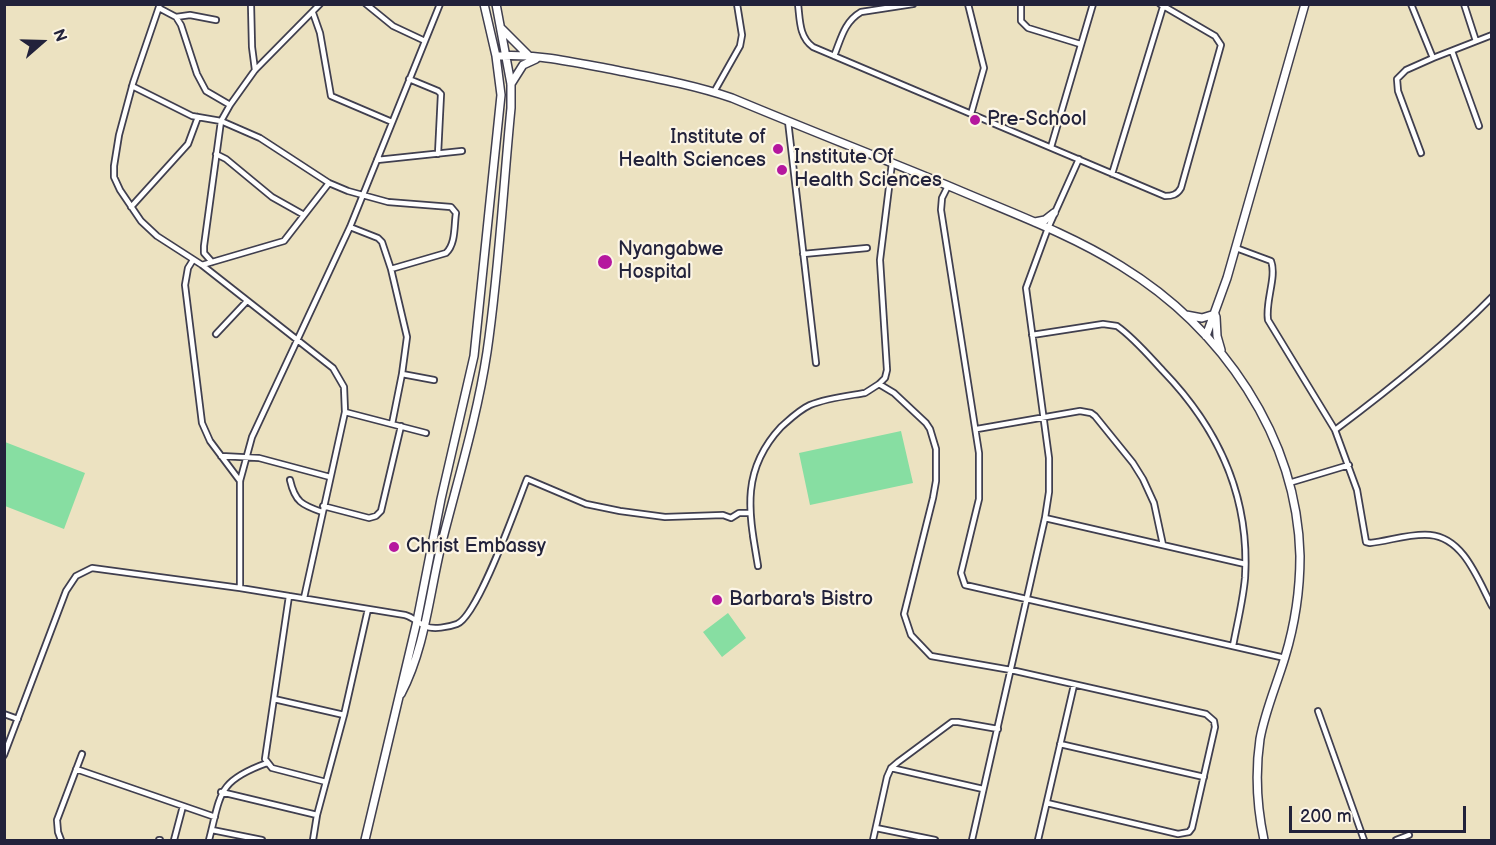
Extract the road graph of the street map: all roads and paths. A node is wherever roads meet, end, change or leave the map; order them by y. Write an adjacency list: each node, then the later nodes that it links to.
1 (251, 4): 36 (street)
2 (320, 4): 20 (street)
3 (366, 4): 26 (street)
4 (440, 4): 26 (street)
5 (484, 4): 31 (street)
6 (496, 4): 24 (street)
7 (737, 4): 40 (street)
8 (798, 4): 32 (street)
9 (913, 4): 18 (street)
10 (968, 4): 42 (street)
11 (1021, 4): 28 (street)
12 (1093, 4): 28 (street)
13 (1299, 4): 23 (street)
14 (1305, 4): 23 (street)
15 (1411, 4): 35 (street)
16 (1464, 4): 27 (street)
17 (159, 6): 21 (street); 39 (street)
18 (881, 6): 32 (street)
19 (1162, 6): 56 (street); 56 (street)
20 (313, 13): 36 (street); 46 (street)
21 (177, 17): 22 (street); 41 (street)
22 (216, 20)
23 (1299, 24): 67 (street)
24 (500, 27): 30 (street); 33 (street)
25 (1491, 34): 27 (street)
26 (425, 41): 37 (street)
27 (1476, 41): 29 (street)
28 (1080, 44): 48 (street)
29 (1452, 51): 35 (street); 47 (street)
30 (507, 55): 31 (street); 33 (street); 38 (street)
31 (496, 56): 112 (street)
32 (834, 56): 42 (street)
33 (530, 57): 34 (street)
34 (542, 58): 38 (street); 40 (street)
35 (1433, 58): 50 (street)
36 (255, 70): 41 (street)
37 (409, 79): 46 (street); 52 (street)
38 (511, 84): 113 (street)
39 (132, 86): 43 (street); 60 (street)
40 (714, 92): 45 (street)
41 (230, 105): 44 (street)
42 (970, 114): 48 (street)
43 (198, 117): 44 (street); 60 (street)
44 (221, 121): 51 (street); 57 (street)
45 (789, 121): 55 (street); 68 (street)
46 (392, 122): 54 (street)
47 (1479, 126)
48 (1051, 147): 53 (street)
49 (462, 151): 52 (street)
50 (1421, 153)
51 (216, 154): 62 (street); 70 (street)
52 (438, 154): 54 (street)
53 (1079, 159): 56 (street); 61 (street)
54 (377, 160): 59 (street)
55 (892, 163): 58 (street); 85 (street)
56 (1112, 174)
57 (329, 183): 59 (street); 62 (street)
58 (948, 186): 63 (street); 90 (street)
59 (363, 194): 64 (street); 72 (street)
60 (131, 207): 69 (street)
61 (1054, 213): 63 (street); 65 (street)
62 (304, 215): 70 (street)
63 (1033, 222): 65 (street)
64 (350, 227): 72 (street); 80 (street)
65 (1048, 228): 76 (street); 78 (street)
66 (867, 248): 68 (street)
67 (1236, 248): 75 (street); 91 (street)
68 (803, 254): 82 (street)
69 (194, 260): 71 (street); 93 (street)
70 (212, 262): 71 (street)
71 (202, 266): 74 (street)
72 (391, 268): 83 (street)
73 (1491, 297): 91 (street)
74 (247, 301): 77 (street); 80 (street)
75 (1215, 314): 76 (street); 79 (street); 81 (street)
76 (1186, 315): 79 (street)
77 (216, 334)
78 (1032, 335): 87 (street); 105 (street)
79 (1206, 336): 81 (street)
80 (297, 341): 86 (street); 94 (street)
81 (1223, 356): 99 (street)
82 (816, 363)
83 (402, 374): 84 (street); 88 (street)
84 (434, 380)
85 (879, 384): 101 (street); 116 (street)
86 (345, 412): 88 (street); 96 (street)
87 (1045, 417): 90 (street); 102 (street); 104 (street)
88 (392, 424): 89 (street)
89 (401, 426): 92 (street); 100 (street)
90 (977, 429): 109 (street)
91 (1335, 430): 95 (street)
92 (426, 433)
93 (221, 456): 94 (street); 98 (street)
94 (245, 457): 96 (street); 98 (street)
95 (1349, 465): 99 (street); 110 (street)
96 (330, 477): 100 (street)
97 (290, 480): 100 (street)
98 (240, 481): 106 (street)
99 (1289, 483): 115 (street)
100 (323, 509): 108 (street)
101 (750, 513): 103 (street); 113 (street)
102 (1046, 518): 104 (street); 109 (street)
103 (753, 536)
104 (1163, 545): 105 (street)
105 (1245, 564): 114 (street)
106 (240, 588): 107 (street); 123 (street)
107 (289, 596): 108 (street); 118 (street)
108 (304, 598): 111 (street)
109 (1027, 600): 114 (street); 116 (street)
110 (1491, 606)
111 (368, 609): 112 (street); 122 (street)
112 (417, 621): 113 (street); 119 (street)
113 (424, 626): 119 (street)
114 (1233, 646): 115 (street)
115 (1285, 658): 153 (street)
116 (1011, 670): 117 (street); 124 (street)
117 (1074, 685): 125 (street); 131 (street)
118 (274, 699): 122 (street); 128 (street)
119 (399, 699): 148 (street)
120 (1318, 711): 154 (street)
121 (4, 714): 123 (street)
122 (344, 716): 132 (street)
123 (18, 719): 127 (street)
124 (998, 729): 129 (street); 133 (street)
125 (1060, 744): 131 (street); 135 (street)
126 (82, 754): 130 (street)
127 (4, 755)
128 (267, 763): 132 (street); 134 (street)
129 (891, 768): 133 (street); 139 (street)
130 (76, 769): 136 (street); 143 (street)
131 (1204, 777): 135 (street)
132 (326, 782): 137 (street)
133 (983, 789): 151 (street)
134 (221, 792): 137 (street); 138 (street)
135 (1047, 803): 152 (street)
136 (183, 806): 138 (street); 144 (street)
137 (317, 815): 147 (street)
138 (215, 817): 140 (street)
139 (876, 828): 149 (street); 150 (street)
140 (212, 830): 142 (street); 145 (street)
141 (1409, 836): 155 (street)
142 (246, 839): 146 (street)
143 (61, 840)
144 (174, 840)
145 (209, 840)
146 (262, 840)
147 (313, 840)
148 (365, 840)
149 (873, 840)
150 (934, 840)
151 (972, 840)
152 (1038, 840)
153 (1264, 840)
154 (1364, 840)
155 (1396, 840)

